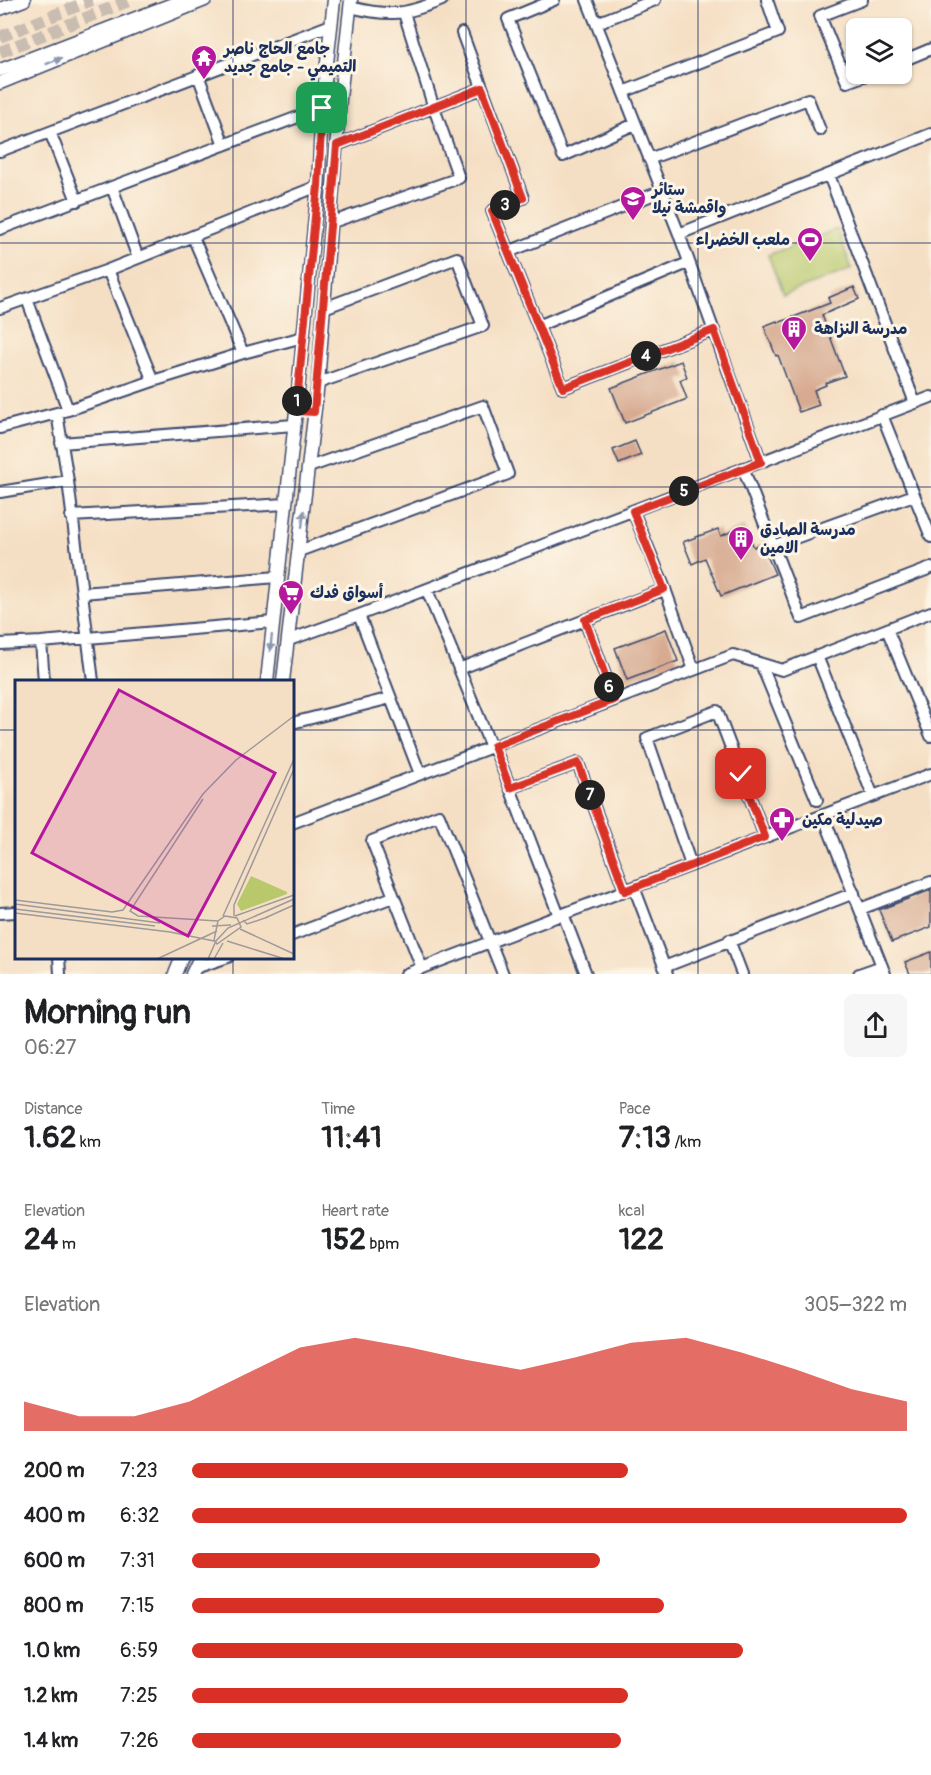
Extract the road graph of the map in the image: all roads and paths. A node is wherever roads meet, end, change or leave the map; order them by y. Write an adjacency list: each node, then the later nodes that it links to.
1 (24, 0): 12 (main road)
2 (183, 0): 20 (main road)
3 (205, 0): 23 (main road, one-way to 3)
4 (334, 0): 15 (main road)
5 (440, 0): 13 (street)
6 (554, 0): 28 (street)
7 (587, 0): 14 (street)
8 (655, 0): 14 (street)
9 (766, 0): 25 (street)
10 (862, 0): 22 (street)
11 (351, 4): 13 (street); 17 (main road)
12 (0, 9)
13 (404, 13): 27 (street)
14 (597, 22): 25 (street)
15 (330, 29): 17 (main road); 21 (street); 26 (main road)
16 (462, 33): 24 (street)
17 (347, 36): 33 (main road)
18 (931, 49): 19 (street)
19 (912, 57)
20 (0, 70)
21 (198, 75): 30 (street); 32 (street)
22 (846, 80)
23 (0, 82)
24 (482, 88): 27 (street); 45 (street)
25 (623, 92): 28 (street)
26 (322, 108): 32 (street); 37 (main road)
27 (434, 108): 33 (street); 41 (street)
28 (635, 124): 35 (street)
29 (820, 129): 35 (street)
30 (50, 132): 34 (street); 40 (street)
31 (931, 134): 36 (street)
32 (224, 145): 38 (street)
33 (337, 145): 41 (main road)
34 (0, 151)
35 (649, 159): 39 (street)
36 (829, 175): 43 (street); 59 (street)
37 (318, 186): 44 (street); 54 (main road)
38 (112, 188): 40 (street); 46 (street)
39 (662, 191): 43 (street); 45 (street)
40 (77, 201): 42 (street)
41 (330, 223): 51 (main road)
42 (0, 230)
43 (679, 234): 47 (street)
44 (192, 237): 46 (street); 55 (street)
45 (508, 252): 52 (street)
46 (138, 258): 48 (street)
47 (688, 263): 52 (street); 53 (street)
48 (108, 270): 49 (street); 56 (street)
49 (27, 299): 50 (street); 60 (street)
50 (0, 308)
51 (324, 308): 57 (main road); 57 (street)
52 (538, 326): 53 (street)
53 (714, 330): 68 (street)
54 (303, 337): 55 (street); 61 (main road)
55 (243, 353): 56 (street)
56 (153, 381): 60 (street)
57 (318, 383): 62 (main road)
58 (931, 396): 59 (street)
59 (915, 402): 64 (street)
60 (68, 410): 63 (street)
61 (296, 411): 62 (main road); 65 (main road)
62 (314, 412): 69 (main road)
63 (57, 413): 66 (street); 67 (street)
64 (882, 415): 68 (street); 73 (street)
65 (294, 425): 67 (street); 74 (main road)
66 (0, 428)
67 (61, 443): 71 (street)
68 (761, 462): 70 (street)
69 (309, 467): 79 (main road, one-way to 69); 79 (street)
70 (743, 468): 75 (street); 78 (street)
71 (68, 481): 72 (street); 76 (street)
72 (0, 492)
73 (914, 495): 77 (street); 78 (street)
74 (286, 504): 76 (street); 81 (main road)
75 (633, 511): 82 (street); 83 (street)
76 (71, 516): 84 (street)
77 (931, 537)
78 (773, 546): 80 (street)
79 (299, 551): 91 (main road)
80 (931, 568)
81 (277, 577): 84 (street); 88 (main road)
82 (664, 589): 87 (street); 97 (street)
83 (427, 590): 86 (street); 96 (street)
84 (82, 593): 90 (street)
85 (931, 612): 89 (street)
86 (359, 615): 91 (street); 102 (street)
87 (585, 620): 96 (street); 103 (street)
88 (273, 622): 90 (street); 100 (main road, one-way to 100)
89 (887, 629): 94 (street); 105 (street)
90 (88, 638): 92 (street); 99 (street)
91 (289, 639): 101 (main road)
92 (40, 642): 93 (street); 98 (street)
93 (0, 644)
94 (817, 656): 95 (street); 110 (street)
95 (761, 664): 97 (street); 111 (street)
96 (459, 669): 106 (street)
97 (694, 670): 103 (street)
98 (44, 680)
99 (93, 680)
100 (267, 680)
101 (283, 680)
102 (391, 698): 104 (street); 107 (street)
103 (614, 700): 106 (street)
104 (294, 722)
105 (931, 736)
106 (492, 747): 107 (street); 109 (street)
107 (420, 774): 113 (street)
108 (931, 774): 110 (street)
109 (510, 788): 117 (street); 123 (street)
110 (873, 796): 112 (street)
111 (817, 800)
112 (824, 815): 114 (street); 118 (street)
113 (294, 822)
114 (765, 837): 115 (street); 115 (street)
115 (691, 865): 117 (street)
116 (931, 882): 120 (street)
117 (630, 889): 123 (street); 131 (street)
118 (854, 893): 120 (street); 125 (street)
119 (393, 897): 124 (street); 126 (street); 133 (street)
120 (860, 909): 132 (street)
121 (15, 912): 122 (street)
122 (0, 913)
123 (561, 915): 126 (street); 137 (street)
124 (294, 934)
125 (729, 940): 131 (street); 138 (street)
126 (491, 942): 133 (street); 136 (street)
127 (59, 959): 134 (street)
128 (181, 959): 135 (main road)
129 (222, 959): 130 (street)
130 (196, 967)
131 (666, 970)
132 (884, 970): 139 (street)
133 (414, 972)
134 (60, 974)
135 (175, 974)
136 (503, 974)
137 (586, 974)
138 (742, 974)
139 (859, 974)

